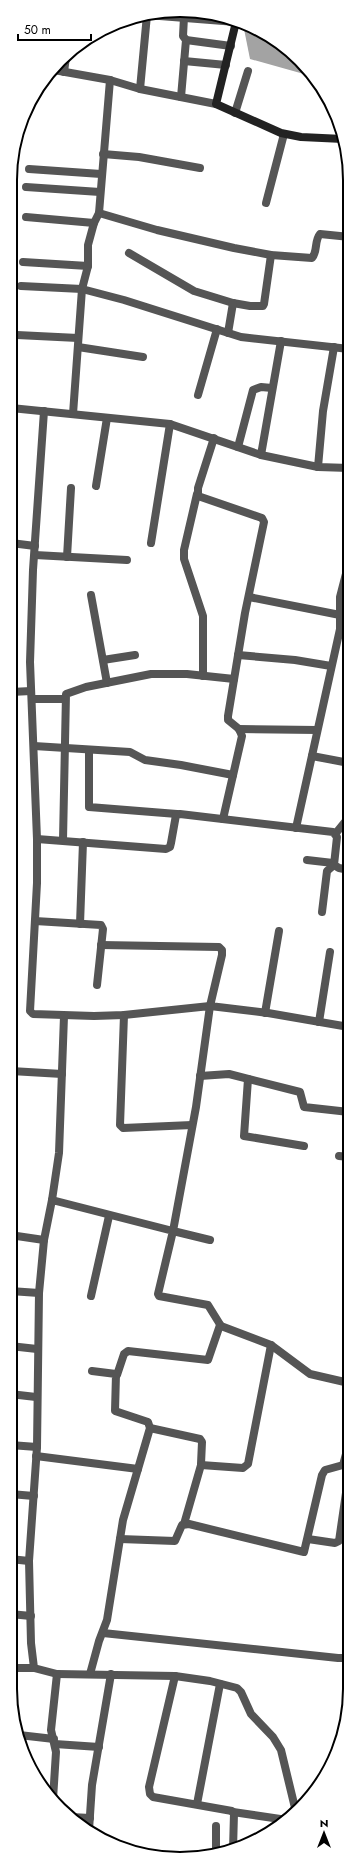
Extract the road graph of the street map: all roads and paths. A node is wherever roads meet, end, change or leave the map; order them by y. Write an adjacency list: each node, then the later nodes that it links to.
1 (184, 17): 2 (street); 5 (street)
2 (208, 19)
3 (146, 20): 14 (street)
4 (235, 27): 6 (street)
5 (186, 40): 6 (street); 7 (street)
6 (231, 46): 9 (street)
7 (184, 61): 9 (street); 15 (street)
8 (65, 65): 12 (street)
9 (226, 65): 16 (street)
10 (59, 71): 12 (street)
11 (248, 71): 17 (street)
12 (64, 72): 13 (street)
13 (110, 80): 14 (street); 20 (street)
14 (140, 89): 15 (street)
15 (180, 97): 16 (street)
16 (216, 104): 17 (street)
17 (235, 113): 18 (street)
18 (284, 134): 19 (street); 26 (street)
19 (337, 138)
20 (103, 154): 21 (street); 23 (street)
21 (200, 168)
22 (29, 169): 23 (street)
23 (101, 174): 25 (street)
24 (26, 188): 25 (street)
25 (100, 192): 27 (street)
26 (266, 203)
27 (98, 213): 29 (street); 32 (street)
28 (26, 217): 29 (street)
29 (94, 223): 34 (street)
30 (343, 236): 32 (street)
31 (129, 253): 37 (street)
32 (271, 256): 37 (street)
33 (23, 262): 34 (street)
34 (88, 266): 36 (street)
35 (21, 286): 36 (street)
36 (82, 289): 38 (street); 41 (street)
37 (233, 303): 39 (street)
38 (217, 329): 39 (street); 48 (street)
39 (228, 333): 42 (street)
40 (17, 335): 41 (street)
41 (78, 338): 43 (street)
42 (281, 341): 44 (street); 47 (street)
43 (78, 347): 46 (street); 51 (street)
44 (334, 347): 45 (street); 57 (street)
45 (343, 348)
46 (143, 357)
47 (272, 388): 55 (street); 56 (street)
48 (198, 395)
49 (17, 409): 50 (street)
50 (44, 411): 51 (street); 64 (street)
51 (73, 414): 52 (street)
52 (107, 418): 53 (street); 59 (street)
53 (170, 424): 54 (street); 62 (street)
54 (214, 438): 55 (street); 61 (street)
55 (238, 447): 56 (street)
56 (261, 455): 57 (street)
57 (318, 467): 58 (street)
58 (343, 468)
59 (96, 486)
60 (71, 488): 66 (street)
61 (197, 494): 70 (street); 77 (street)
62 (151, 543)
63 (17, 544): 64 (street)
64 (35, 546): 65 (street)
65 (34, 555): 66 (street); 81 (street)
66 (67, 557): 67 (street)
67 (127, 560)
68 (343, 587): 71 (street)
69 (91, 596): 75 (street)
70 (249, 597): 71 (street); 74 (street)
71 (340, 618): 72 (street); 76 (street)
72 (343, 620)
73 (135, 655): 75 (street)
74 (238, 656): 76 (street); 78 (street)
75 (103, 660): 79 (street)
76 (331, 666): 84 (street)
77 (203, 676): 78 (street); 79 (street)
78 (234, 679): 83 (street)
79 (107, 683): 82 (street)
80 (17, 693): 81 (street)
81 (31, 695): 82 (street); 85 (street)
82 (66, 699): 86 (street)
83 (239, 730): 84 (street); 90 (street)
84 (317, 730): 88 (street)
85 (34, 746): 86 (street); 96 (street)
86 (66, 748): 87 (street); 97 (street)
87 (89, 750): 90 (street); 91 (street)
88 (312, 756): 89 (street); 94 (street)
89 (343, 762)
90 (233, 775): 92 (street)
91 (177, 814): 92 (street); 98 (street)
92 (223, 819): 94 (street)
93 (343, 825): 95 (street)
94 (296, 828): 95 (street)
95 (336, 834): 100 (street)
96 (37, 839): 97 (street); 103 (street)
97 (63, 840): 98 (street)
98 (83, 842): 104 (street)
99 (307, 860): 100 (street)
100 (334, 864): 101 (street); 102 (street)
101 (343, 869)
102 (322, 912)
103 (35, 921): 104 (street); 111 (street)
104 (80, 924): 106 (street)
105 (279, 930): 110 (street)
106 (101, 945): 108 (street); 109 (street)
107 (330, 952): 113 (street)
108 (97, 986)
109 (210, 1006): 110 (street); 112 (street); 117 (street)
110 (265, 1013): 113 (street)
111 (64, 1016): 112 (street); 116 (street)
112 (124, 1016): 120 (street)
113 (319, 1022): 114 (street)
114 (343, 1026)
115 (17, 1071): 116 (street)
116 (62, 1074): 124 (street)
117 (200, 1076): 118 (street); 120 (street)
118 (248, 1079): 119 (street); 121 (street)
119 (343, 1111)
120 (192, 1125): 126 (street)
121 (304, 1146)
122 (339, 1156): 123 (street)
123 (343, 1156)
124 (52, 1200): 125 (street); 128 (street)
125 (109, 1216): 126 (street); 132 (street)
126 (174, 1231): 129 (street); 133 (street)
127 (17, 1236): 128 (street)
128 (44, 1240): 131 (street)
129 (210, 1240)
130 (17, 1291): 131 (street)
131 (39, 1293): 136 (street)
132 (91, 1296)
133 (220, 1324): 134 (street); 138 (street)
134 (272, 1345): 139 (street); 146 (street)
135 (17, 1347): 136 (street)
136 (37, 1349): 141 (street)
137 (92, 1371): 138 (street)
138 (117, 1375): 142 (street)
139 (343, 1382)
140 (17, 1395): 141 (street)
141 (36, 1397): 144 (street)
142 (150, 1428): 146 (street); 148 (street)
143 (17, 1445): 144 (street)
144 (37, 1447): 145 (street)
145 (36, 1456): 148 (street); 150 (street)
146 (202, 1464): 152 (street)
147 (343, 1465): 154 (street)
148 (138, 1469): 153 (street)
149 (17, 1495): 150 (street)
150 (34, 1496): 156 (street)
151 (343, 1514): 154 (street)
152 (184, 1524): 153 (street); 154 (street)
153 (120, 1539): 159 (street)
154 (308, 1539)
155 (17, 1560): 156 (street)
156 (29, 1561): 158 (street)
157 (17, 1615): 158 (street)
158 (31, 1616): 162 (street)
159 (103, 1633): 160 (street); 164 (street)
160 (343, 1658)
161 (17, 1668): 162 (street)
162 (34, 1668): 163 (street)
163 (57, 1674): 164 (street); 169 (street)
164 (90, 1674): 165 (street)
165 (111, 1674): 166 (street); 170 (street)
166 (175, 1676): 167 (street); 172 (street)
167 (220, 1684): 172 (street); 173 (street)
168 (25, 1736): 169 (street)
169 (54, 1742): 170 (street); 171 (street)
170 (99, 1747): 176 (street)
171 (54, 1791)
172 (197, 1804): 174 (street)
173 (294, 1805)
174 (233, 1812): 177 (street); 180 (street)
175 (80, 1817): 176 (street)
176 (90, 1818): 178 (street)
177 (278, 1819)
178 (89, 1825)
179 (216, 1826): 181 (street)
180 (233, 1843)
181 (216, 1848)

